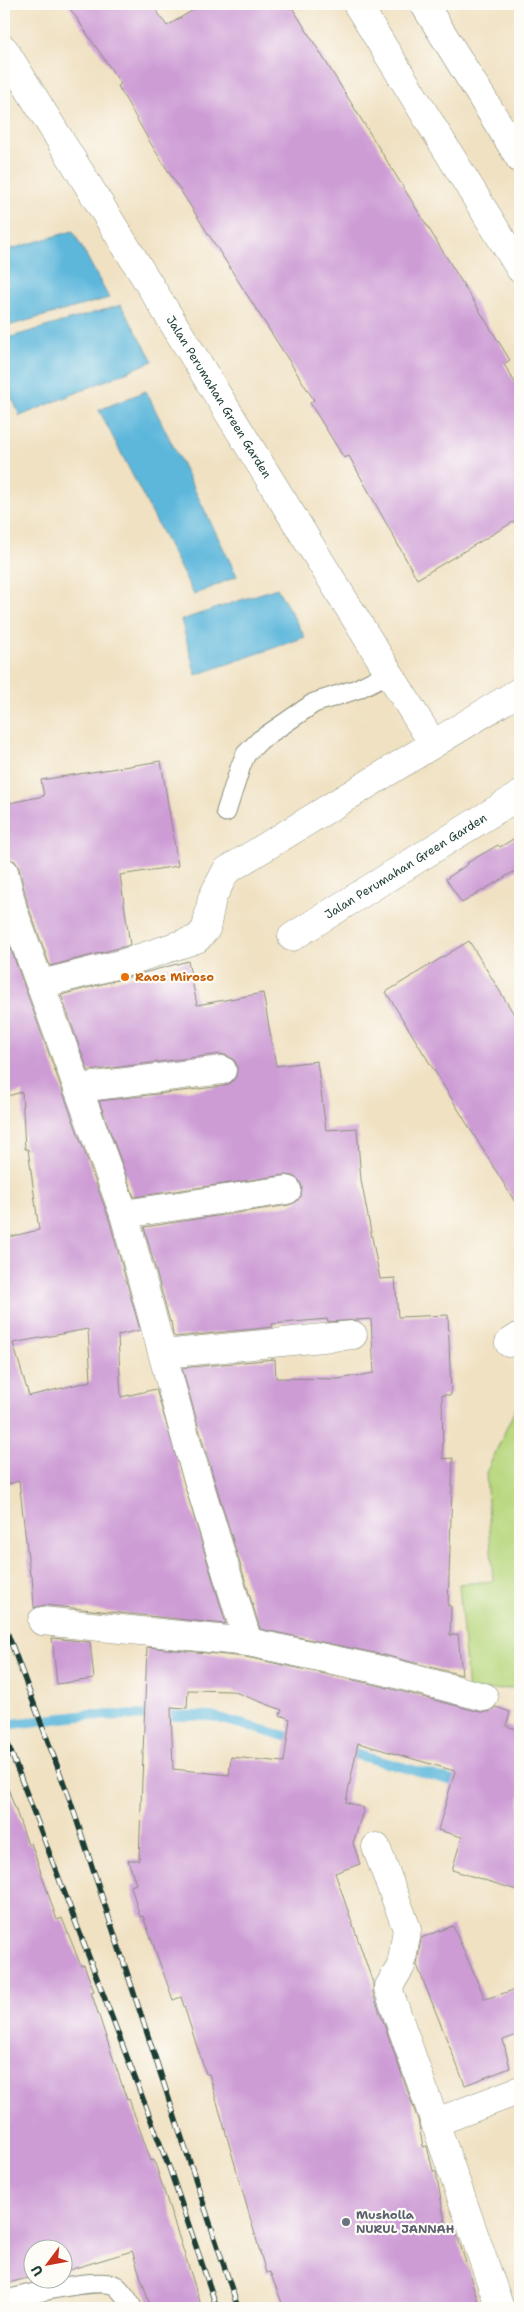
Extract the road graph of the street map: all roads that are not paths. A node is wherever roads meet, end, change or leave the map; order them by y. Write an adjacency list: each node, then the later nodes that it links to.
1 (356, 4): 5 (street)
2 (424, 4): 4 (street)
3 (4, 49): 6 (street, Jalan Perumahan Green Garden)
4 (520, 159)
5 (520, 269)
6 (389, 673): 8 (street, Jalan Perumahan Green Garden); 10 (lane)
7 (520, 690): 8 (street)
8 (433, 744): 13 (street)
9 (520, 795): 12 (street, Jalan Perumahan Green Garden)
10 (226, 812)
11 (4, 872): 13 (street)
12 (292, 937)
13 (41, 984): 15 (street)
14 (222, 1070): 15 (street)
15 (79, 1088): 17 (street)
16 (287, 1190): 17 (street)
17 (124, 1214): 19 (street)
18 (353, 1335): 19 (street)
19 (163, 1354): 21 (street)
20 (42, 1621): 21 (street)
21 (248, 1642): 22 (street)
22 (484, 1697)
23 (376, 1847): 25 (street)
24 (520, 2090): 25 (street)
25 (434, 2122): 28 (street)
26 (4, 2300): 27 (lane)
27 (132, 2308)
28 (500, 2308)

